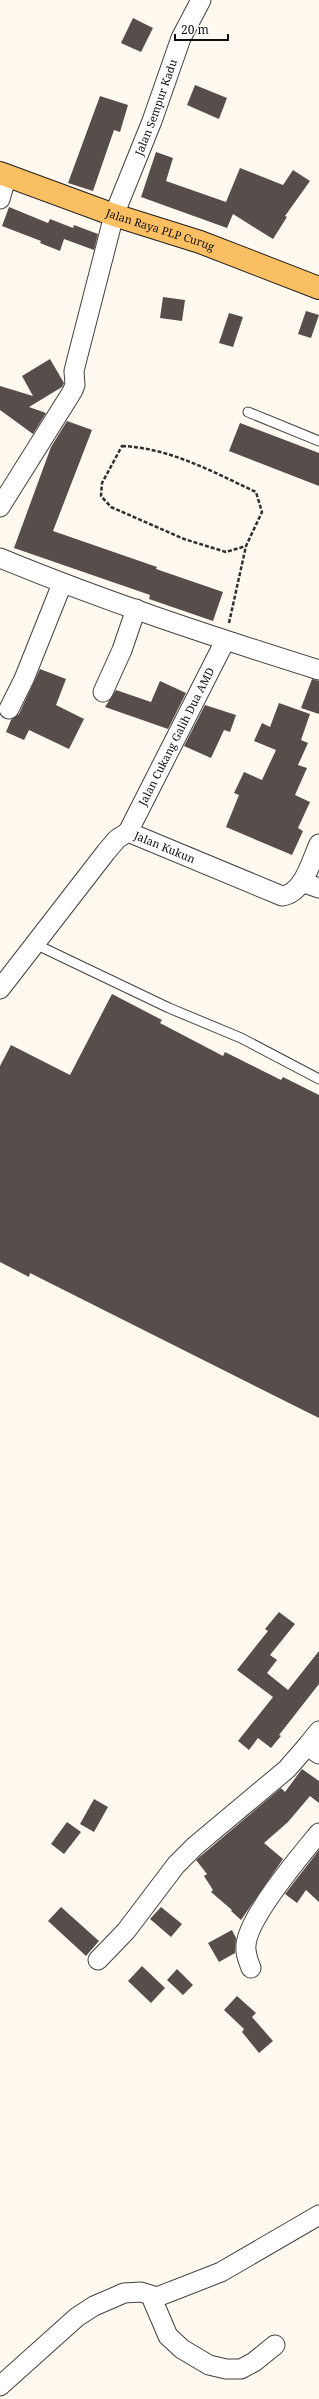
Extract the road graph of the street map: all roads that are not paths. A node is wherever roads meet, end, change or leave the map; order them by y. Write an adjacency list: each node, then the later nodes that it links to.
1 (201, 0): 4 (street, Jalan Sempur Kadu)
2 (3, 174): 3 (street); 4 (main road, Jalan Raya PLP Curug)
3 (0, 199)
4 (114, 215): 5 (main road, Jalan Raya PLP Curug); 8 (street, Jalan Sempur Kadu)
5 (319, 288)
6 (248, 412): 7 (lane)
7 (319, 441)
8 (0, 508)
9 (0, 558): 10 (street)
10 (62, 584): 11 (street); 15 (street)
11 (136, 609): 12 (street); 14 (street)
12 (225, 641): 13 (street); 16 (street, Jalan Cukang Galih Dua AMD)
13 (319, 670)
14 (103, 692)
15 (9, 709)
16 (128, 832): 18 (street, Jalan Kukun); 19 (street, Jalan Kukun)
17 (319, 844): 18 (street, Jalan Kukun)
18 (310, 885)
19 (35, 944): 20 (street, Jalan Kukun); 21 (lane)
20 (0, 989)
21 (319, 1079)
22 (319, 1731): 23 (street)
23 (313, 1750): 25 (street)
24 (319, 1833): 26 (street)
25 (98, 1960)
26 (251, 1968)
27 (319, 2215): 28 (street)
28 (157, 2297): 29 (street); 30 (street)
29 (275, 2345)
30 (0, 2386)

